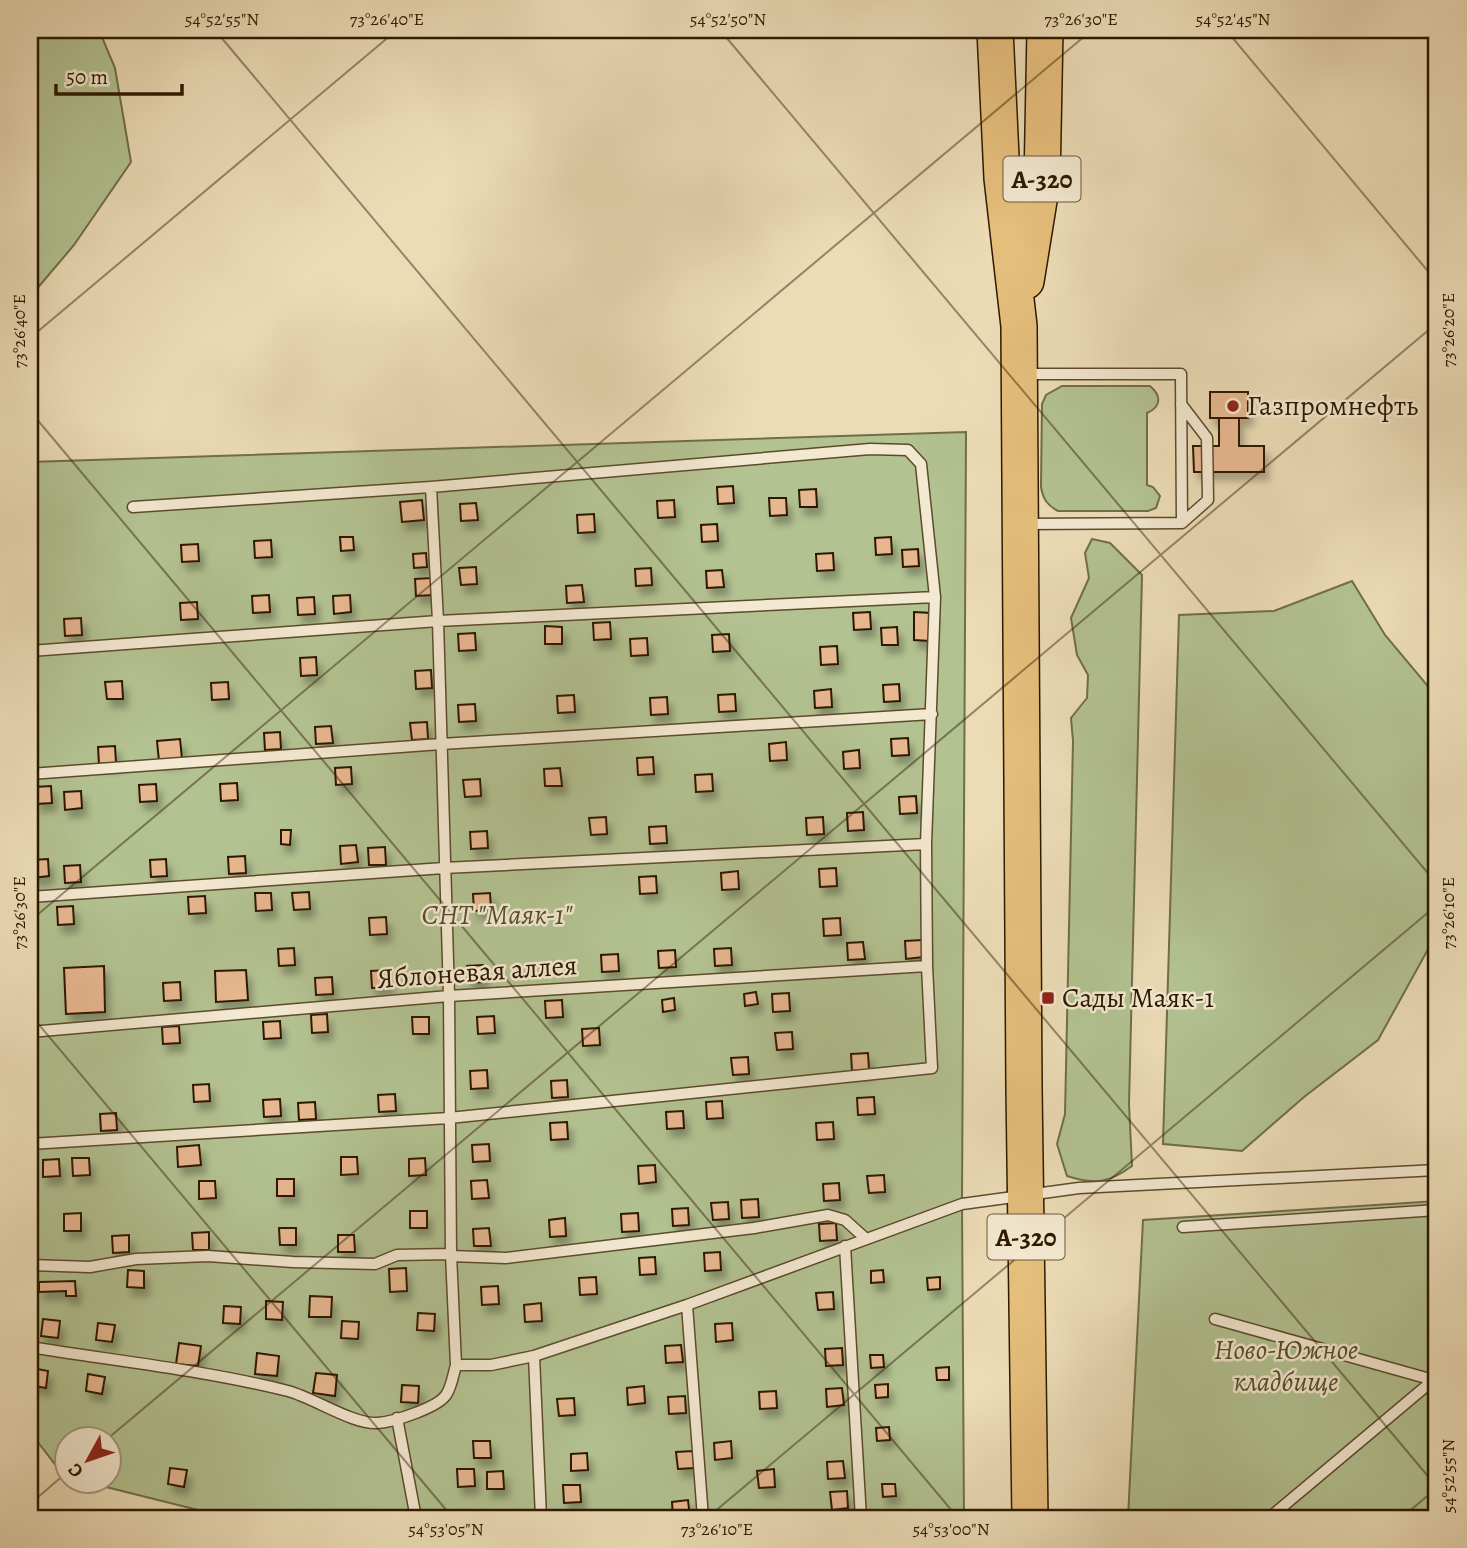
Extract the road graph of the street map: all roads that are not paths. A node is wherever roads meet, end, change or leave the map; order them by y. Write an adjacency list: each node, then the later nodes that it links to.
1 (995, 30): 3 (highway, А-320)
2 (1045, 30): 3 (highway, А-320)
3 (1019, 326): 4 (highway, А-320)
4 (1020, 374): 5 (lane); 9 (highway, А-320)
5 (1181, 404): 8 (lane); 8 (lane)
6 (431, 487): 7 (lane); 10 (lane); 11 (lane)
7 (133, 507)
8 (1182, 523): 9 (lane)
9 (1020, 524): 25 (highway, А-320)
10 (935, 597): 11 (lane); 13 (lane)
11 (438, 621): 12 (lane); 14 (lane)
12 (30, 651)
13 (932, 714): 14 (lane); 16 (lane)
14 (441, 744): 15 (lane); 17 (lane)
15 (30, 774)
16 (926, 844): 17 (lane); 19 (lane)
17 (444, 868): 18 (lane); 20 (lane)
18 (30, 897)
19 (927, 966): 20 (lane, Яблоневая аллея); 22 (lane)
20 (449, 996): 21 (lane, Яблоневая аллея); 22 (lane)
21 (30, 1031)
22 (449, 1118): 23 (lane); 30 (lane)
23 (30, 1144)
24 (1437, 1170): 25 (lane)
25 (1025, 1194): 28 (lane); 43 (highway, А-320)
26 (1437, 1210): 27 (lane)
27 (1184, 1227)
28 (865, 1238): 29 (lane); 30 (lane)
29 (845, 1245): 32 (lane); 42 (lane)
30 (451, 1255): 31 (lane); 36 (lane)
31 (30, 1265)
32 (687, 1305): 35 (lane); 41 (lane)
33 (1215, 1319): 37 (lane)
34 (30, 1348): 38 (lane)
35 (534, 1356): 36 (lane); 40 (lane)
36 (456, 1365): 38 (lane)
37 (1436, 1379): 44 (lane)
38 (397, 1418): 39 (lane)
39 (416, 1518)
40 (541, 1518)
41 (703, 1518)
42 (861, 1518)
43 (1030, 1518)
44 (1269, 1518)

